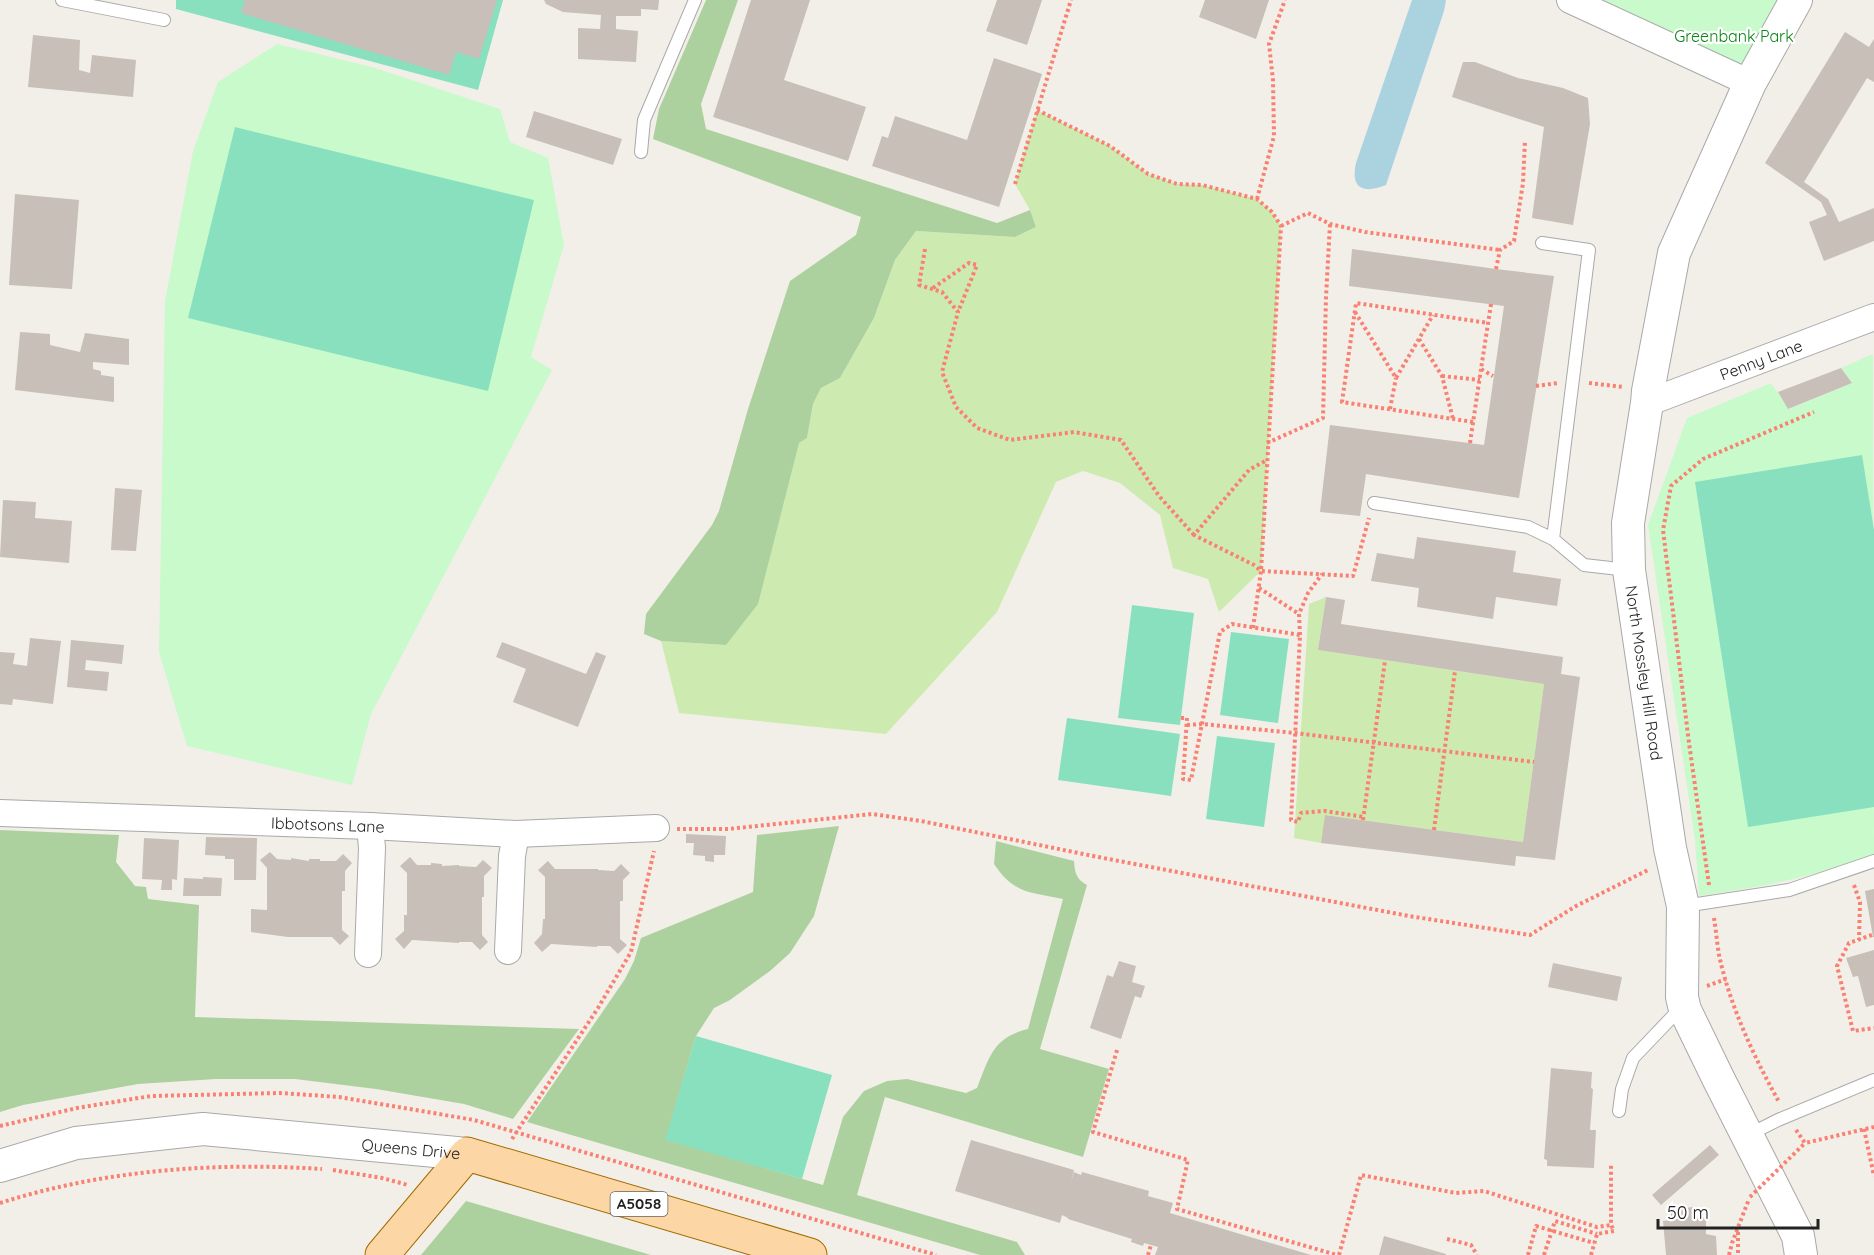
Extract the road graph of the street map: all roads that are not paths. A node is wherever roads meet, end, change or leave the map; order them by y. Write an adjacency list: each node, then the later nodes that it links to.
1 (62, 0): 5 (lane)
2 (695, 0): 7 (lane)
3 (1570, 0): 6 (street)
4 (1796, 0): 6 (street, North Mossley Hill Road)
5 (165, 20)
6 (1750, 83): 10 (street, North Mossley Hill Road)
7 (642, 152)
8 (1542, 243): 12 (lane)
9 (1874, 317): 10 (street, Penny Lane)
10 (1647, 397): 13 (street, North Mossley Hill Road)
11 (1374, 503): 12 (lane)
12 (1553, 539): 13 (lane)
13 (1629, 570): 19 (street, North Mossley Hill Road)
14 (0, 813): 15 (street, Ibbotsons Lane)
15 (370, 826): 17 (street, Ibbotsons Lane); 21 (street)
16 (656, 828): 17 (street, Ibbotsons Lane)
17 (516, 834): 20 (street)
18 (1874, 861): 19 (lane)
19 (1702, 903): 22 (street, North Mossley Hill Road)
20 (508, 951)
21 (368, 954)
22 (1685, 1010): 24 (lane); 25 (street, North Mossley Hill Road)
23 (1874, 1080): 25 (lane)
24 (1619, 1111)
25 (1748, 1135): 30 (street, North Mossley Hill Road)
26 (482, 1158): 27 (street, Queens Drive); 28 (main road); 29 (main road, Queens Drive / A5058)
27 (0, 1166)
28 (382, 1255)
29 (810, 1255)
30 (1802, 1255)

